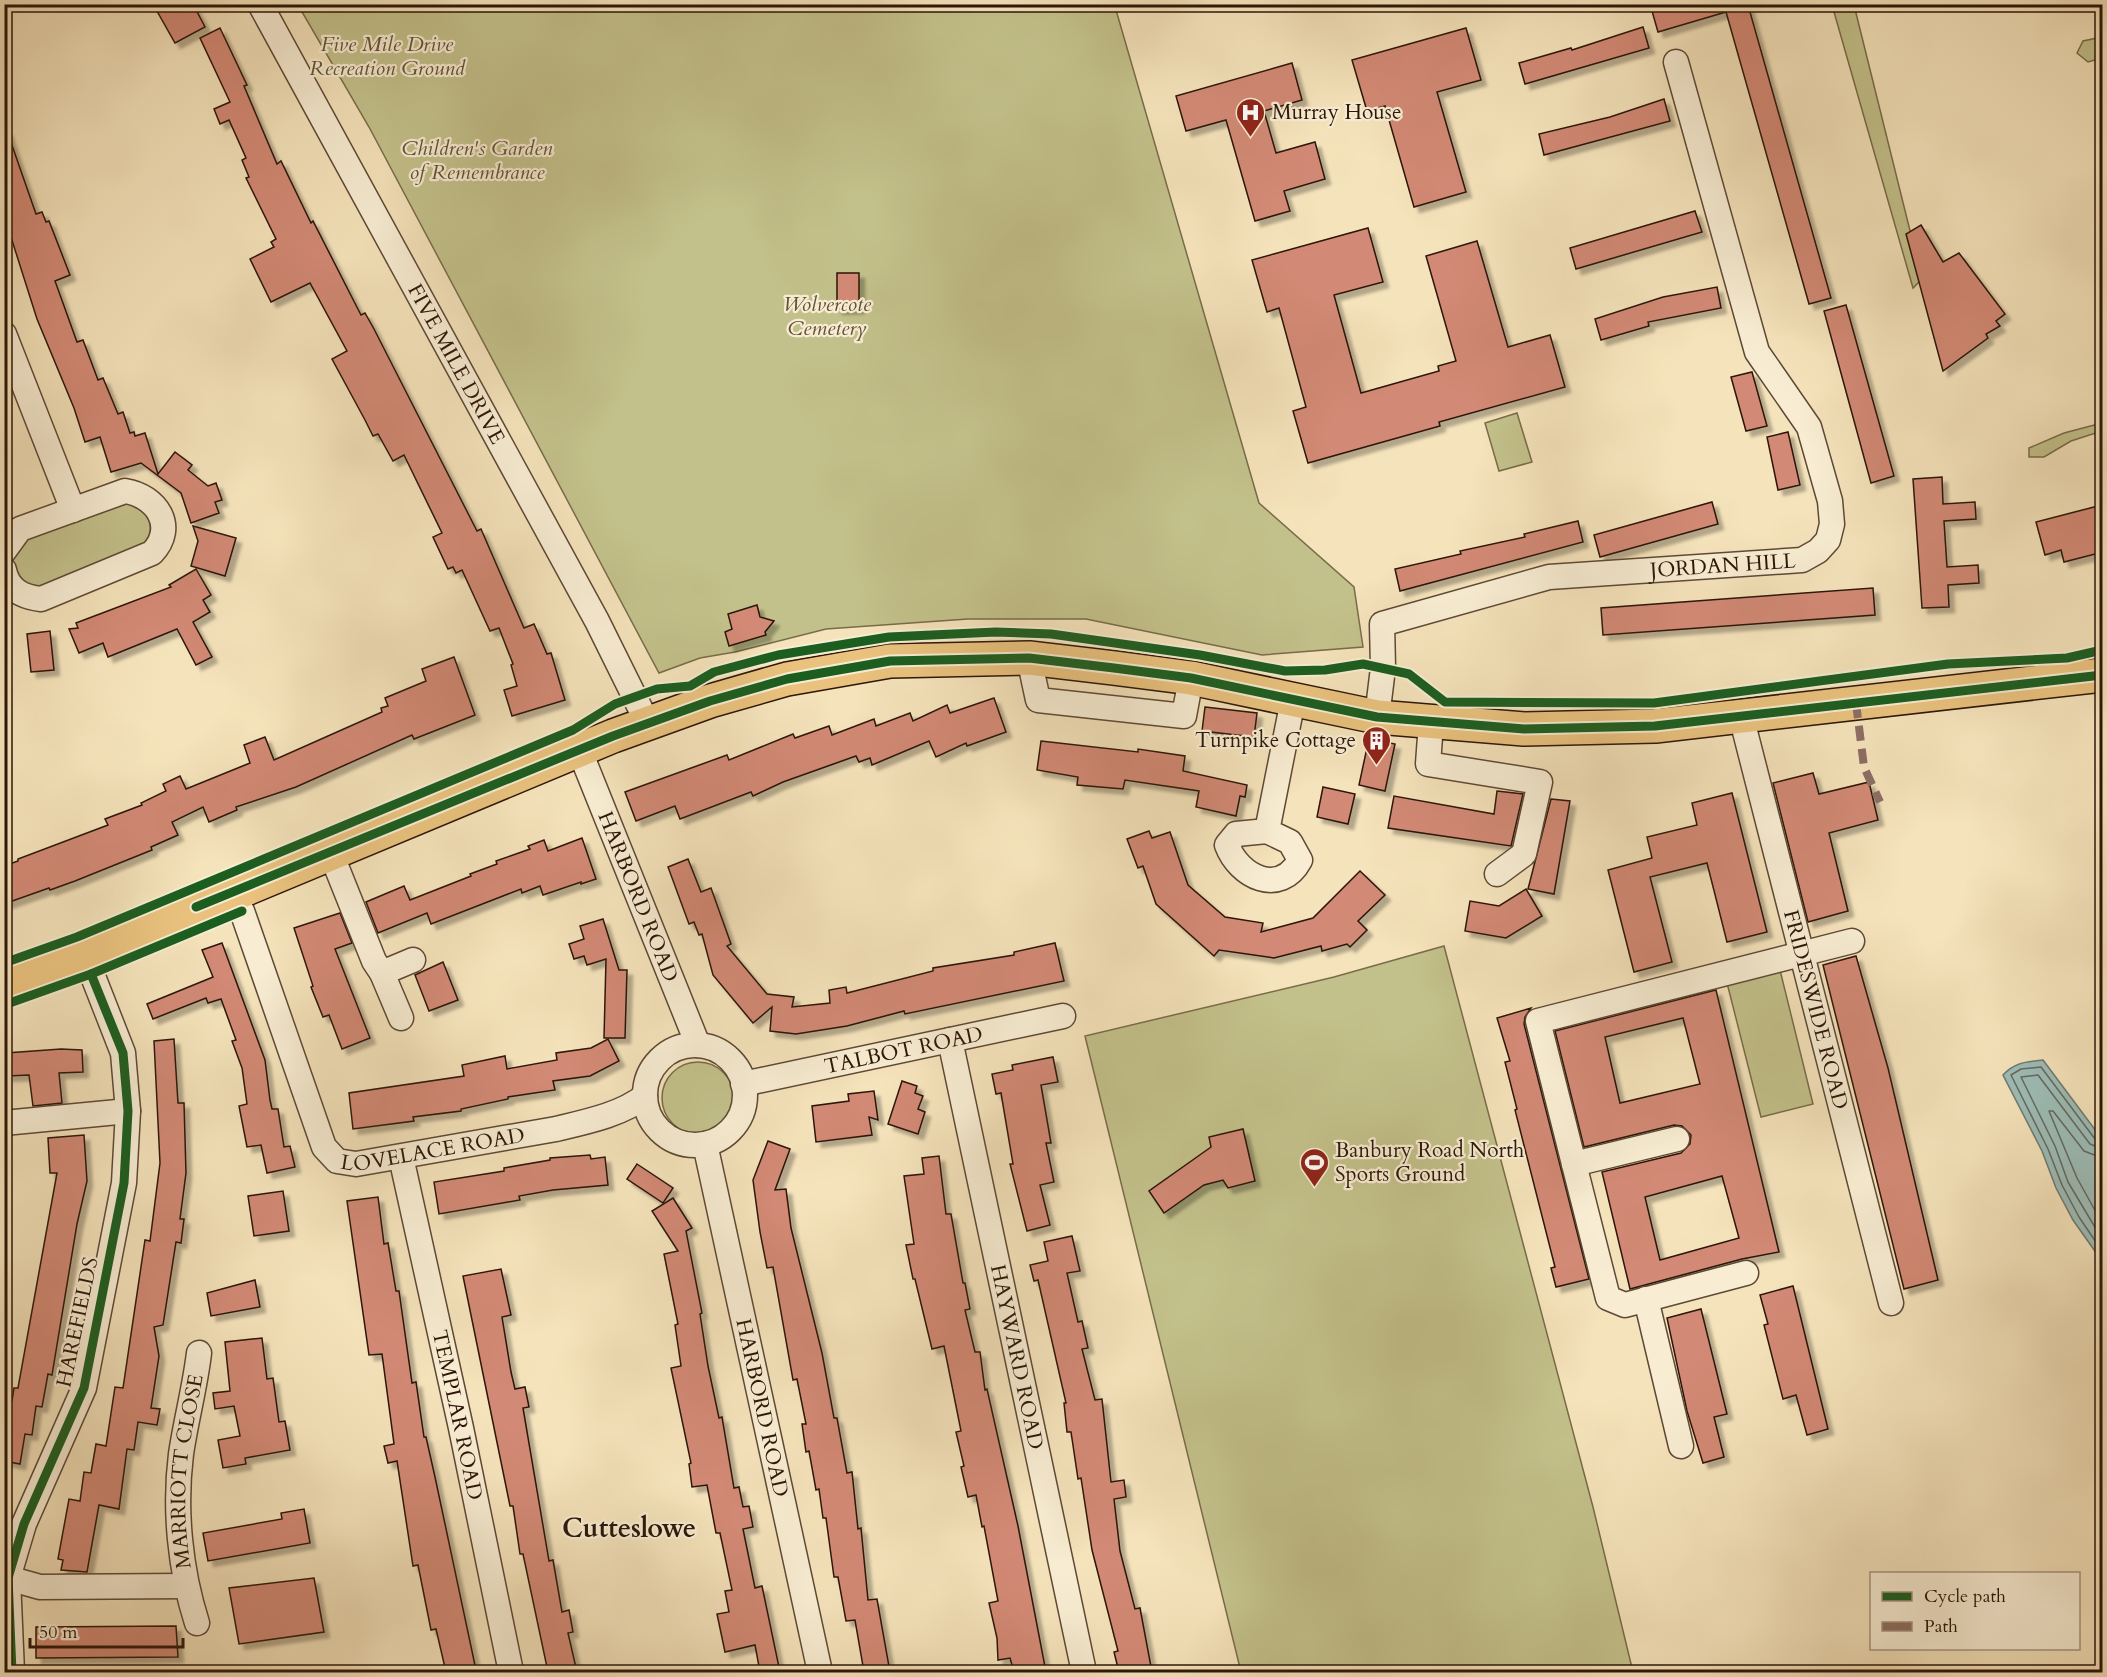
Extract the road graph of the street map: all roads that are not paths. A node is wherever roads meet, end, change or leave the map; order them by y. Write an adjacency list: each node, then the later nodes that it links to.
1 (260, 4): 12 (street, FIVE MILE DRIVE)
2 (1676, 62): 10 (street, JORDAN HILL)
3 (4, 333): 4 (street)
4 (73, 510): 5 (street); 6 (street)
5 (4, 551)
6 (4, 570)
7 (2103, 675): 9 (main road)
8 (1293, 700): 10 (main road); 12 (main road); 14 (street)
9 (1741, 716): 11 (main road); 19 (street, FRIDESWIDE ROAD)
10 (1377, 717): 11 (main road)
11 (1431, 723): 16 (street)
12 (648, 724): 13 (main road)
13 (579, 749): 15 (main road); 27 (street, HARBORD ROAD)
14 (1267, 831)
15 (330, 851): 20 (main road); 22 (street)
16 (1497, 874)
17 (244, 915): 34 (street, LOVELACE ROAD)
18 (1852, 941): 19 (street)
19 (1803, 954): 35 (street); 38 (street, FRIDESWIDE ROAD)
20 (85, 956): 23 (main road); 30 (street, HAREFIELDS)
21 (413, 960): 22 (street)
22 (382, 973): 25 (street)
23 (4, 984)
24 (1063, 1016): 26 (street, TALBOT ROAD)
25 (401, 1018)
26 (950, 1040): 28 (street, TALBOT ROAD); 47 (street, HAYWARD ROAD)
27 (698, 1045): 28 (street); 29 (street)
28 (743, 1084): 33 (street)
29 (645, 1096): 33 (street); 34 (street, LOVELACE ROAD)
30 (128, 1111): 31 (street); 41 (street, HAREFIELDS)
31 (4, 1123)
32 (1677, 1139): 35 (street)
33 (705, 1144): 46 (street, HARBORD ROAD)
34 (401, 1157): 45 (street, TEMPLAR ROAD)
35 (1574, 1164): 37 (street)
36 (1746, 1273): 37 (street)
37 (1646, 1299): 40 (street)
38 (1891, 1302)
39 (199, 1353): 42 (street, MARRIOTT CLOSE)
40 (1681, 1446)
41 (8, 1578): 42 (street); 44 (street, HAREFIELDS)
42 (185, 1586): 43 (street, MARRIOTT CLOSE)
43 (197, 1623)
44 (12, 1672)
45 (510, 1672)
46 (820, 1672)
47 (1084, 1672)

